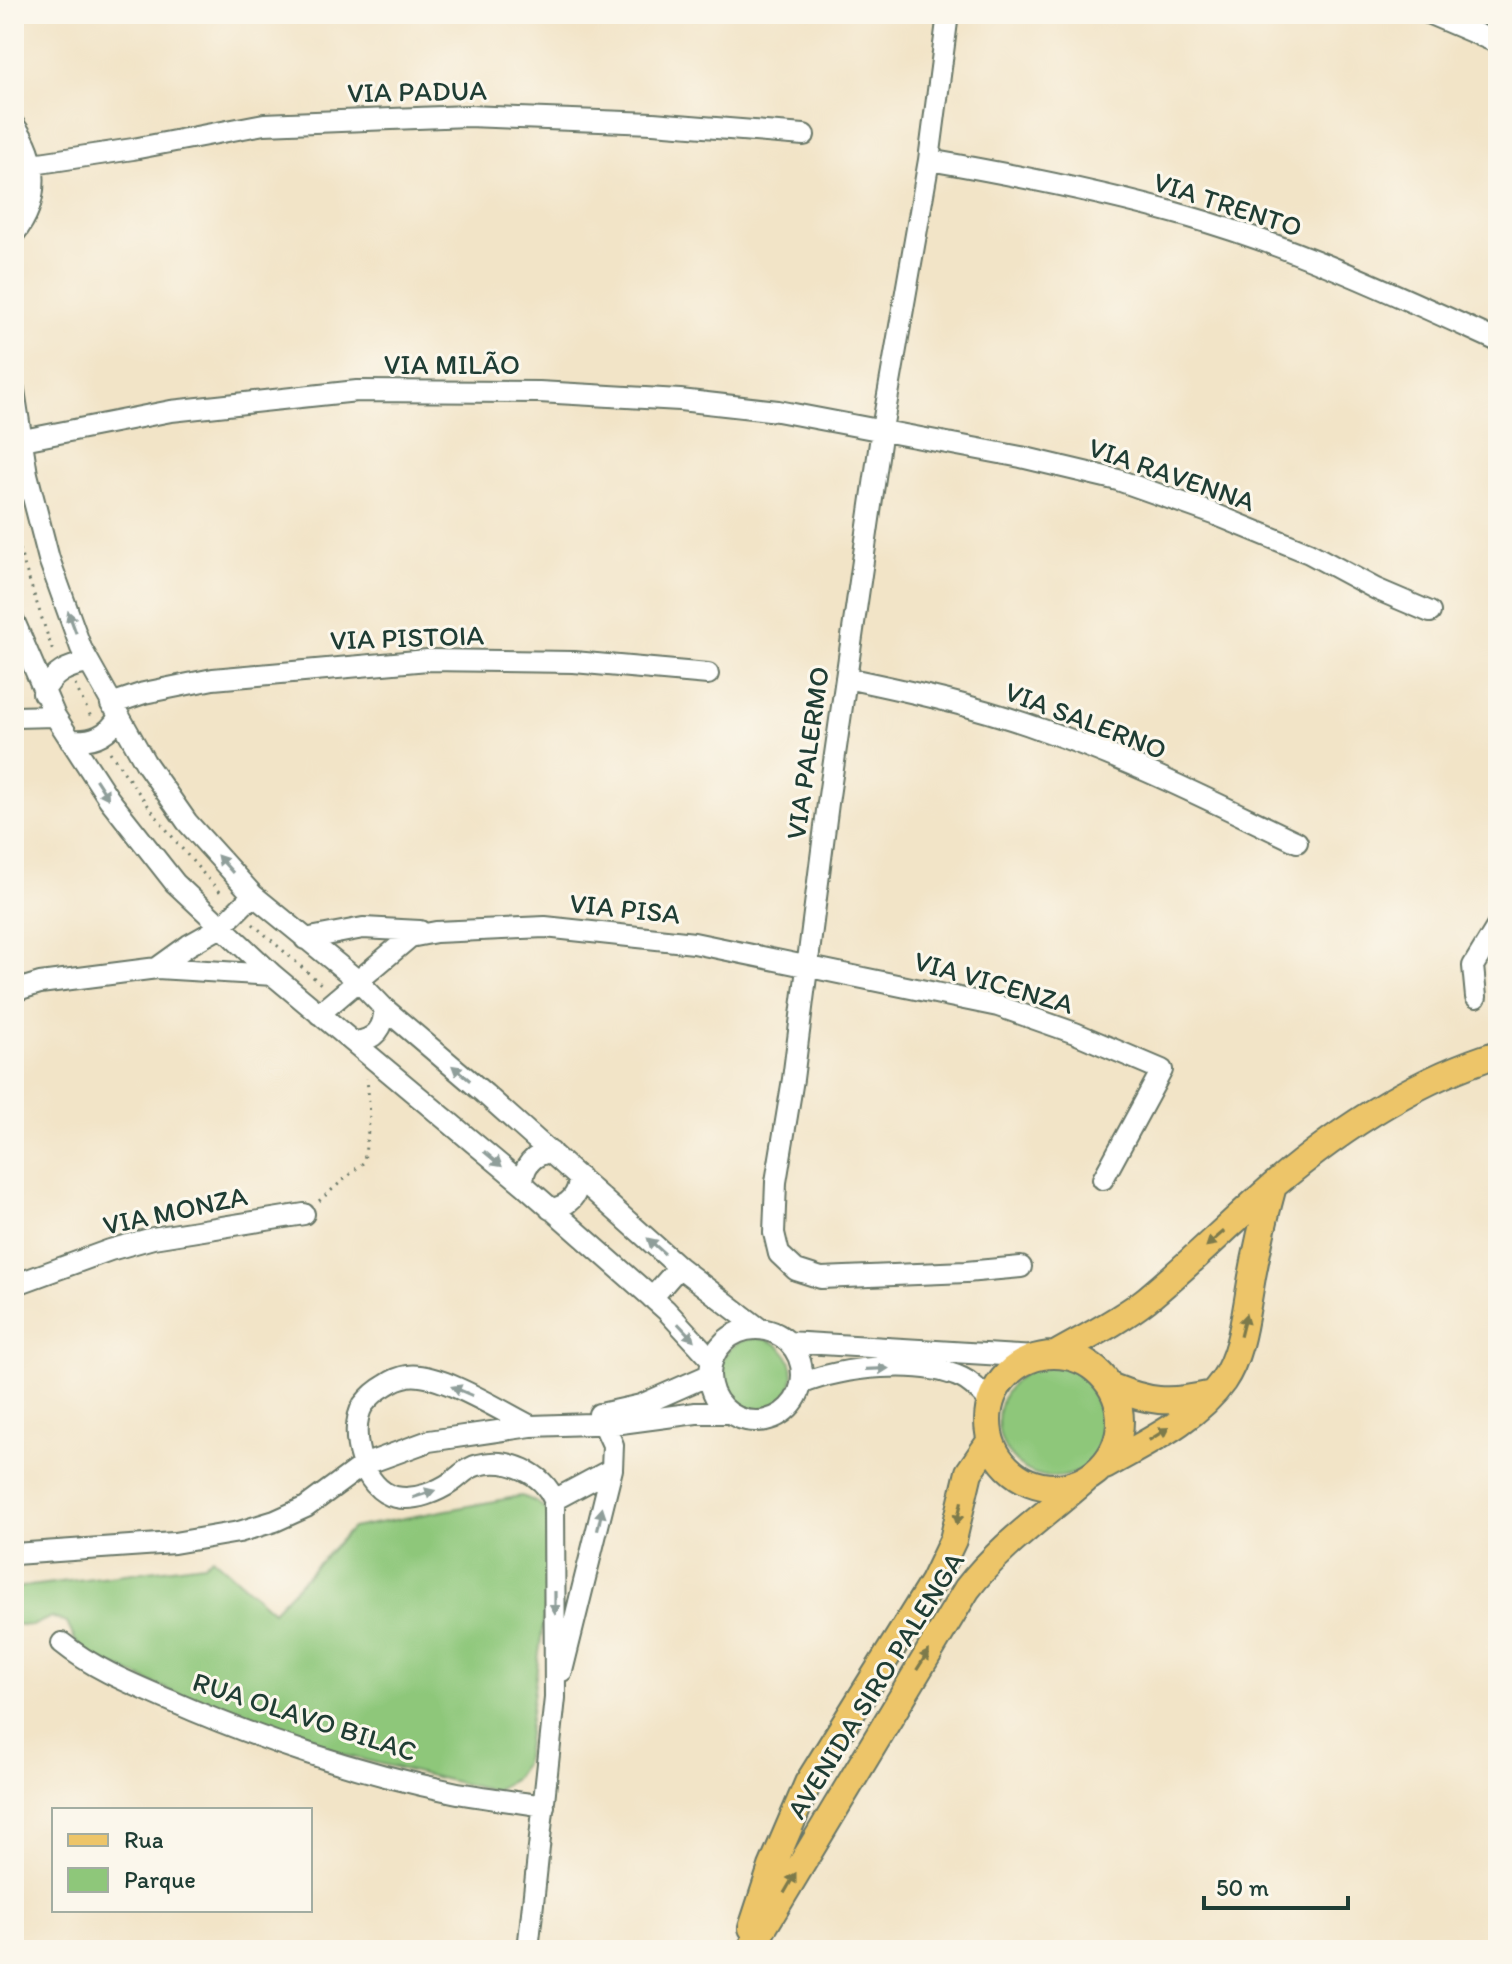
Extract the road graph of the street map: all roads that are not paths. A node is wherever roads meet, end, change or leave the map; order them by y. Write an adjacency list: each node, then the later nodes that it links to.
1 (948, 14): 6 (street, VIA PALERMO)
2 (1430, 14): 3 (street)
3 (1498, 43)
4 (14, 125): 7 (street)
5 (804, 135): 7 (street, VIA PADUA)
6 (929, 160): 9 (street, VIA TRENTO); 12 (street, VIA PALERMO)
7 (33, 164): 8 (street)
8 (14, 234)
9 (1498, 341)
10 (14, 390): 11 (street)
11 (16, 417): 13 (street)
12 (882, 429): 13 (street, VIA MILÃO); 15 (street, VIA RAVENNA); 19 (street, VIA PALERMO)
13 (23, 440): 14 (street)
14 (21, 475): 17 (street, one-way to 14)
15 (1430, 612)
16 (14, 621): 20 (street)
17 (89, 663): 20 (street); 21 (street)
18 (708, 674): 21 (street, VIA PISTOIA)
19 (846, 678): 25 (street, VIA SALERNO); 31 (street, VIA PALERMO)
20 (43, 693): 22 (street)
21 (115, 710): 24 (street); 26 (street, one-way to 21)
22 (55, 716): 23 (street); 24 (street)
23 (14, 717)
24 (70, 740): 27 (street, one-way to 27)
25 (1297, 842)
26 (253, 895): 27 (street); 30 (street)
27 (221, 927): 32 (street); 33 (street)
28 (436, 932): 30 (street, VIA PISA); 31 (street, VIA PISA); 34 (street, VIA PISA)
29 (1496, 932): 36 (street)
30 (305, 939): 34 (street)
31 (805, 965): 43 (street, VIA VICENZA); 49 (street, VIA PALERMO)
32 (157, 968): 33 (street); 35 (street)
33 (273, 975): 38 (street)
34 (357, 980): 37 (street); 38 (street, VIA PISA)
35 (14, 991)
36 (1476, 997)
37 (384, 1008): 39 (street); 41 (street, one-way to 37)
38 (319, 1014): 39 (street)
39 (355, 1042): 44 (street, one-way to 44)
40 (1498, 1054): 45 (main road)
41 (551, 1152): 42 (street); 44 (street)
42 (579, 1177): 46 (street); 48 (street, one-way to 42)
43 (1103, 1179)
44 (523, 1184): 46 (street)
45 (1273, 1186): 54 (main road, one-way to 54); 58 (main road, AVENIDA SIRO PALENGA, one-way to 45)
46 (550, 1209): 51 (street)
47 (304, 1214): 50 (street, VIA MONZA)
48 (679, 1267): 51 (street); 52 (street)
49 (1021, 1267)
50 (14, 1285)
51 (652, 1298): 55 (street, one-way to 55)
52 (760, 1329): 53 (street); 55 (street)
53 (788, 1342): 54 (street); 56 (street)
54 (1047, 1356): 57 (main road); 59 (main road)
55 (710, 1367): 60 (street); 61 (street)
56 (801, 1384): 59 (street, one-way to 59); 60 (street)
57 (1112, 1387): 58 (main road); 66 (main road)
58 (1211, 1395): 66 (main road, AVENIDA SIRO PALENGA, one-way to 58)
59 (990, 1402): 63 (main road)
60 (730, 1413): 61 (street)
61 (601, 1419): 62 (street); 65 (street)
62 (531, 1426): 64 (street); 64 (street, one-way to 64)
63 (989, 1443): 66 (main road); 72 (main road, AVENIDA SIRO PALENGA, one-way to 72)
64 (363, 1465): 67 (street, one-way to 67); 68 (street)
65 (612, 1469): 67 (street); 70 (street, one-way to 65)
66 (1094, 1474): 73 (main road, AVENIDA SIRO PALENGA, one-way to 66)
67 (554, 1500): 70 (street, one-way to 70)
68 (14, 1554)
69 (62, 1643): 71 (street, RUA OLAVO BILAC)
70 (555, 1698): 71 (street)
71 (544, 1806): 74 (street)
72 (794, 1815): 73 (main road); 75 (main road, AVENIDA SIRO PALENGA)
73 (821, 1829): 75 (main road, AVENIDA SIRO PALENGA, one-way to 73)
74 (528, 1950)
75 (747, 1950)

